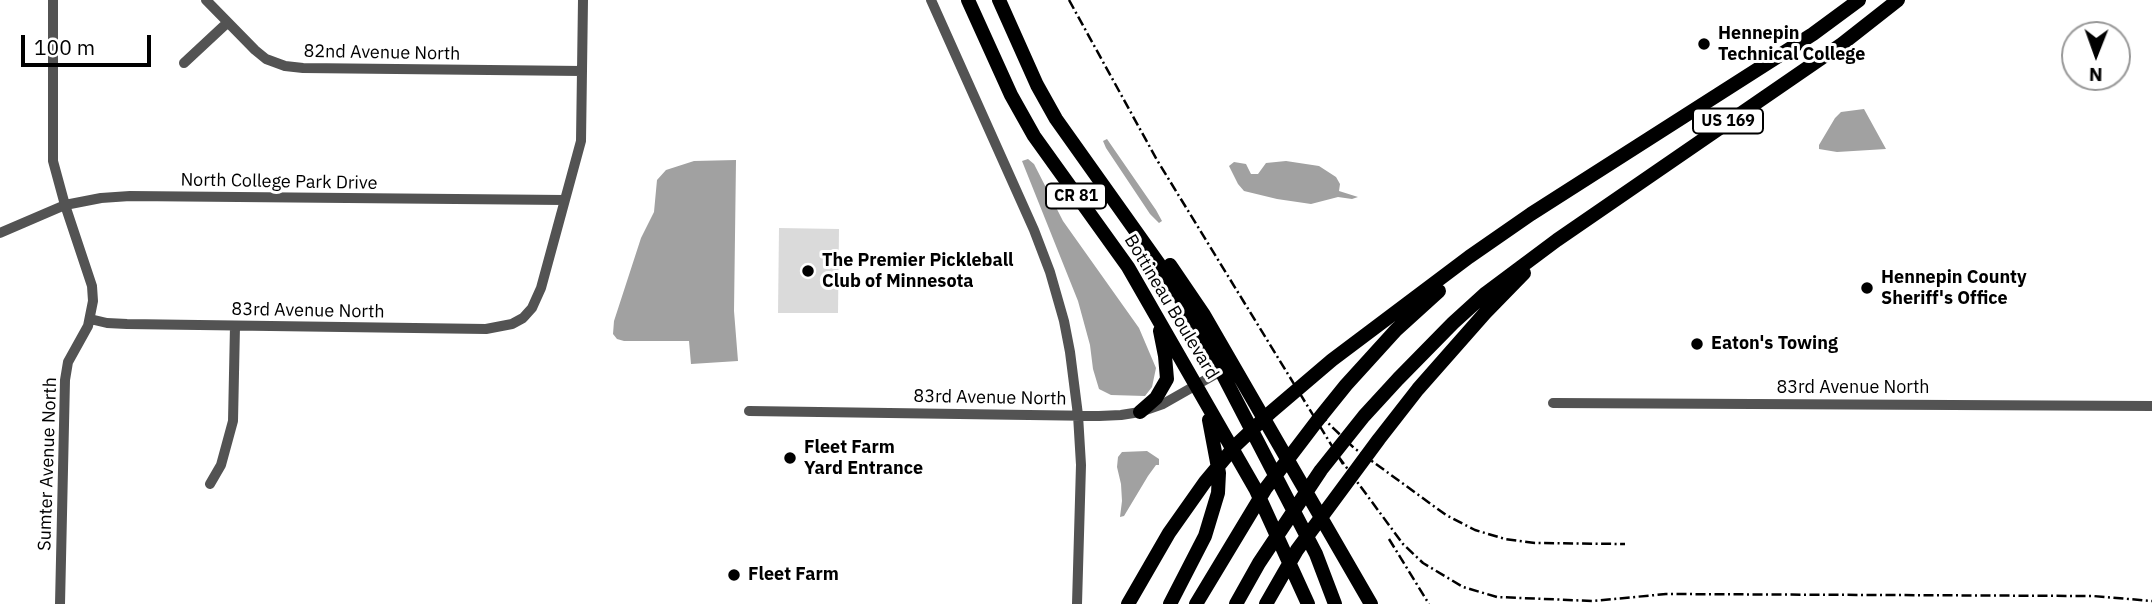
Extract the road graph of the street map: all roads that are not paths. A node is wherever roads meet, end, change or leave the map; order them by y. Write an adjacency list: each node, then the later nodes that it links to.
1 (53, 0): 13 (street, Sumter Avenue North)
2 (206, 0): 9 (street, 82nd Avenue North)
3 (583, 0): 11 (street)
4 (931, 0): 28 (street)
5 (968, 0): 18 (highway, Bottineau Boulevard / CR 81)
6 (999, 0): 15 (highway, Bottineau Boulevard / CR 81)
7 (1859, 0): 14 (highway, US 169)
8 (1898, 0): 17 (highway, US 169)
9 (227, 23): 10 (street); 11 (street, 82nd Avenue North)
10 (184, 63)
11 (582, 71): 12 (street)
12 (565, 201): 13 (street, North College Park Drive); 20 (street, 83rd Avenue North)
13 (65, 205): 16 (street, North College Park Drive); 19 (street, Sumter Avenue North)
14 (1531, 214): 32 (highway); 34 (highway, US 169)
15 (1125, 216): 21 (highway, Bottineau Boulevard / CR 81); 39 (highway)
16 (0, 233)
17 (1557, 240): 35 (highway, US 169); 36 (highway)
18 (1156, 316): 22 (highway, Bottineau Boulevard / CR 81); 27 (highway)
19 (90, 319): 20 (street, 83rd Avenue North); 30 (street, Sumter Avenue North)
20 (235, 326): 29 (street)
21 (1221, 371): 22 (street, 83rd Avenue North); 38 (highway, Bottineau Boulevard / CR 81)
22 (1197, 385): 24 (highway, Bottineau Boulevard / CR 81); 27 (street, 83rd Avenue North)
23 (1553, 403): 25 (street, 83rd Avenue North)
24 (1206, 405): 33 (highway); 37 (highway, Bottineau Boulevard / CR 81)
25 (2152, 406)
26 (749, 411): 28 (street, 83rd Avenue North)
27 (1140, 412): 28 (street, 83rd Avenue North)
28 (1078, 415): 31 (street)
29 (210, 484)
30 (60, 604)
31 (1077, 604)
32 (1128, 604)
33 (1170, 604)
34 (1196, 604)
35 (1236, 604)
36 (1266, 604)
37 (1308, 604)
38 (1335, 604)
39 (1371, 604)

